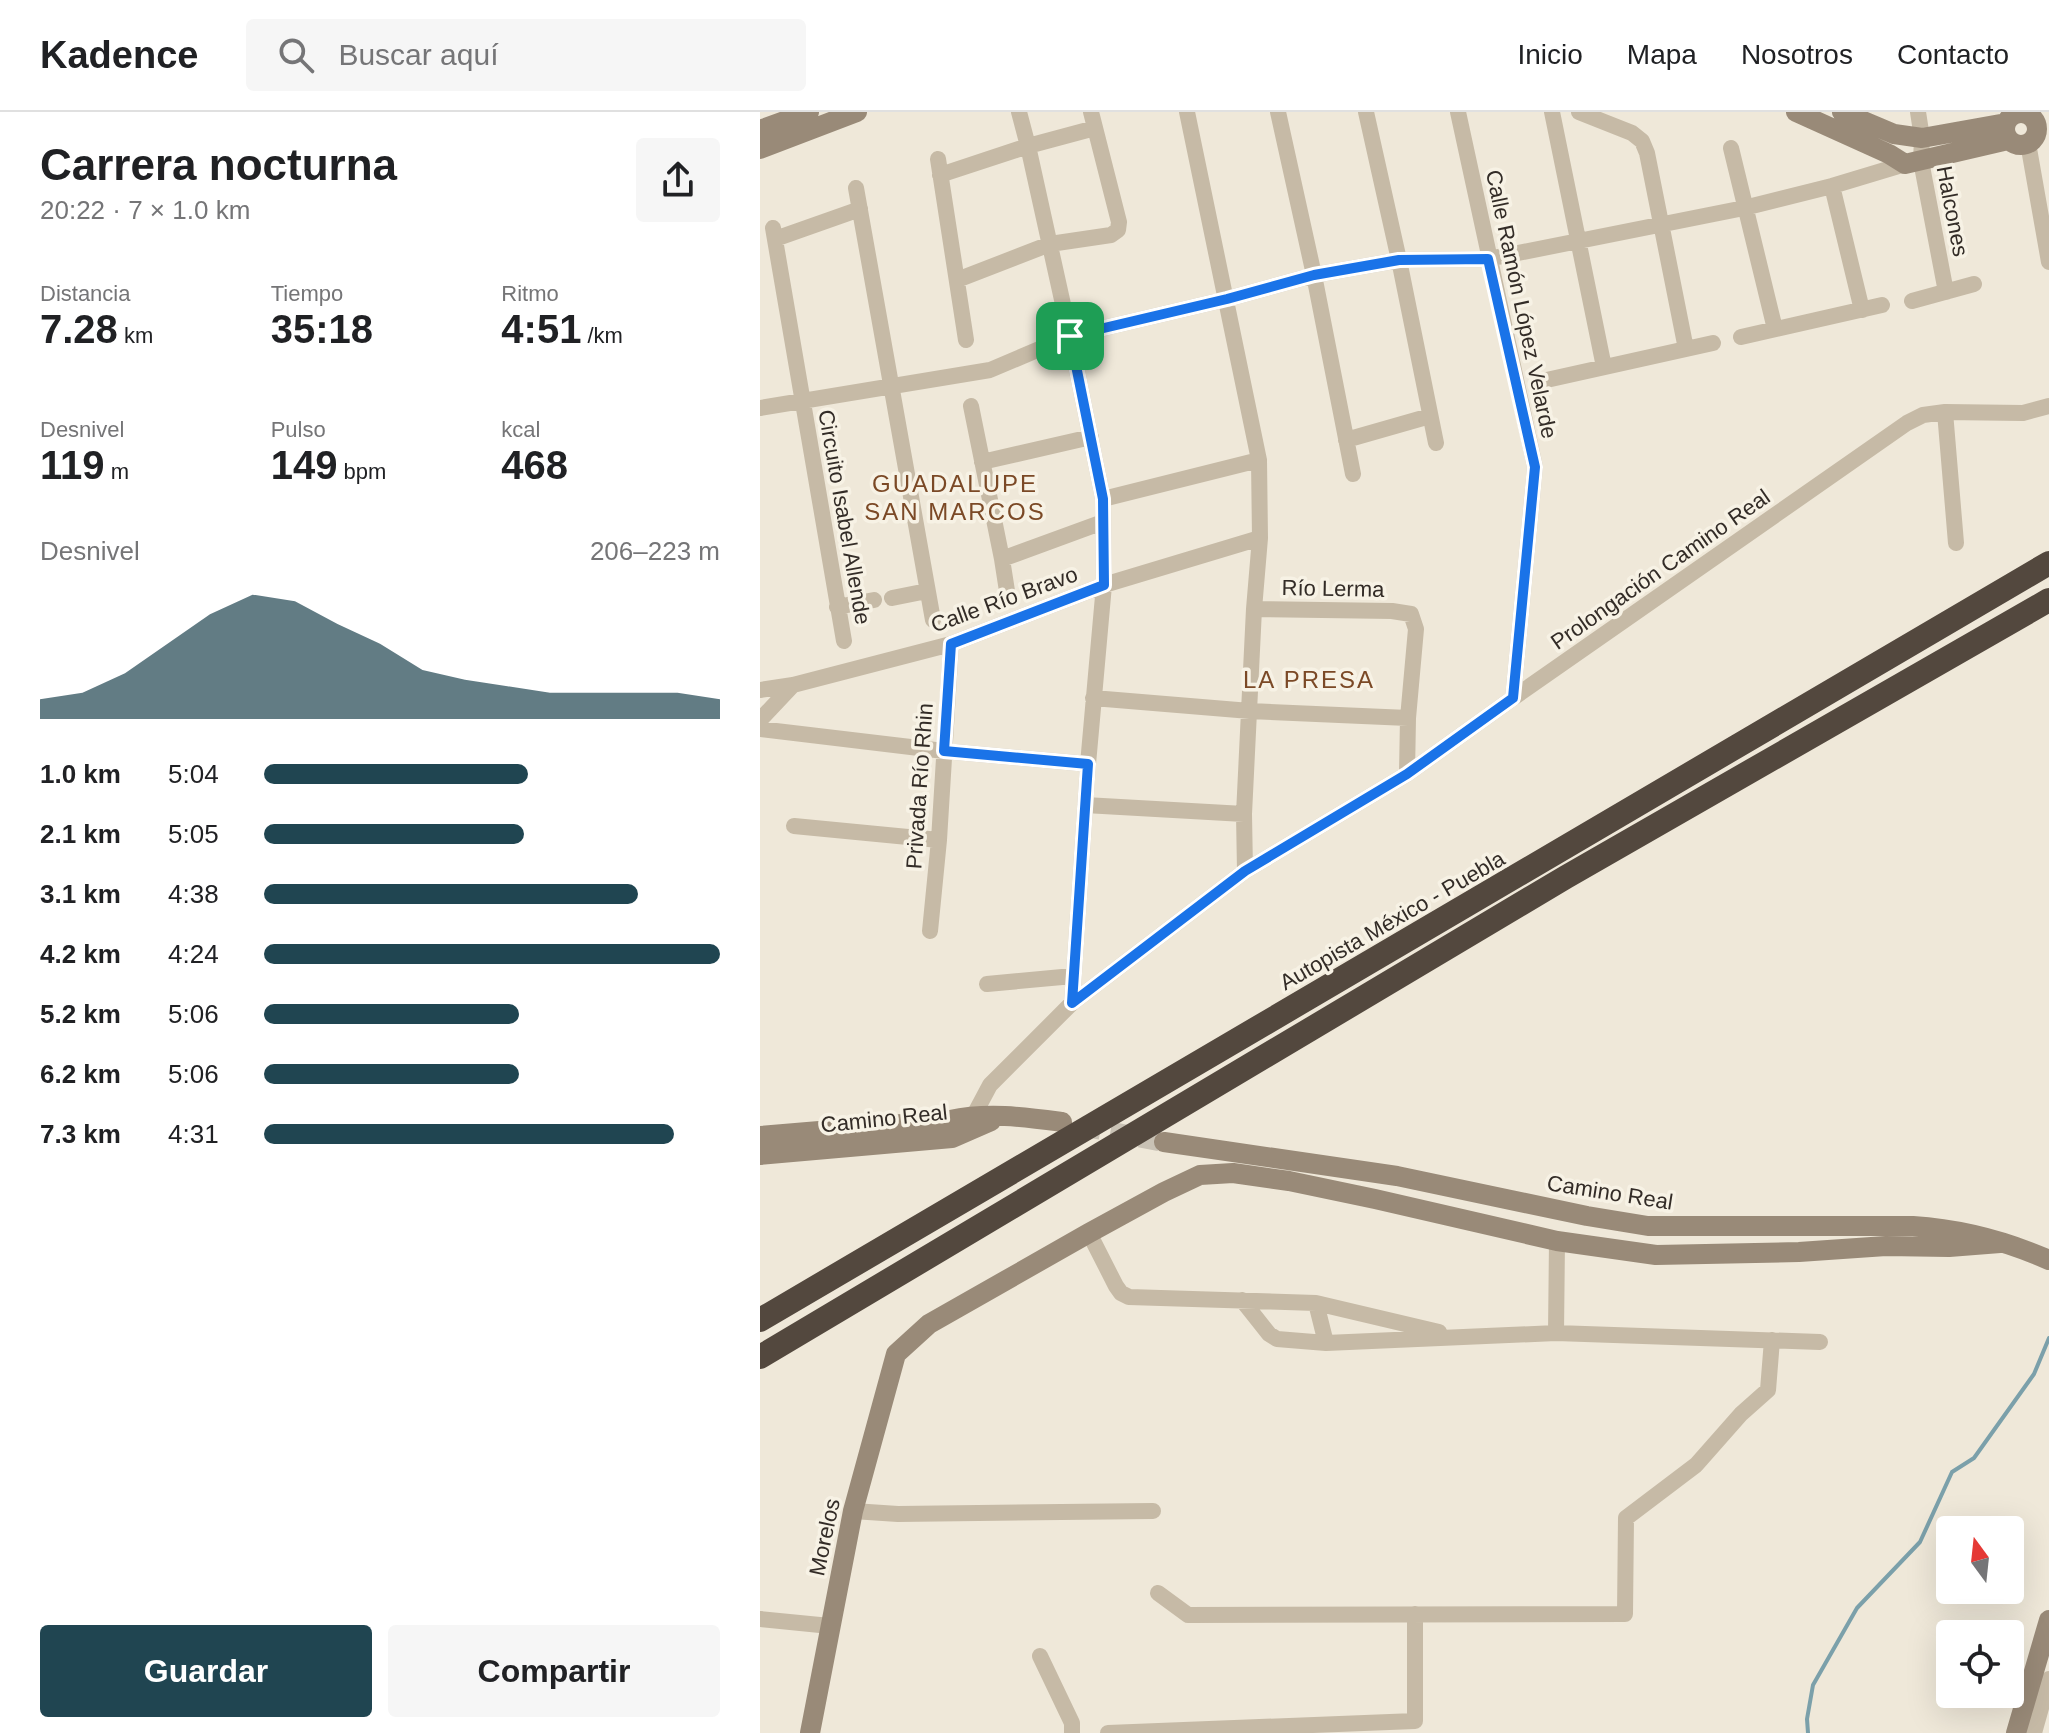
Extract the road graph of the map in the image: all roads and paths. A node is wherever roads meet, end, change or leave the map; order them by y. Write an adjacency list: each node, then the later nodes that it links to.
1 (809, 112): 15 (street)
2 (857, 112): 19 (street)
3 (1019, 112): 17 (street)
4 (1187, 112): 35 (street)
5 (1278, 112): 31 (street)
6 (1366, 112): 29 (street)
7 (1458, 112): 28 (street, Calle Ramón López Velarde)
8 (1552, 112): 26 (street)
9 (1579, 112): 25 (street)
10 (1796, 112): 20 (street)
11 (1842, 112): 16 (street)
12 (1918, 112): 16 (street, Halcones)
13 (1093, 120): 17 (street); 27 (street)
14 (2025, 125): 16 (street); 20 (street); 30 (street)
15 (760, 130)
16 (1909, 136): 20 (street); 20 (street, Halcones)
17 (1028, 146): 27 (street); 32 (street)
18 (1731, 148): 23 (street)
19 (760, 149)
20 (1905, 160): 21 (street); 34 (street, Halcones)
21 (1832, 186): 23 (street); 38 (street)
22 (856, 188): 24 (street)
23 (1744, 208): 25 (street); 39 (street)
24 (860, 209): 47 (street); 48 (street, Circuito Isabel Allende)
25 (1662, 225): 26 (street); 44 (street)
26 (1579, 240): 28 (street); 45 (street)
27 (1050, 244): 32 (street); 40 (street)
28 (1488, 259): 29 (street); 80 (street, Calle Ramón López Velarde)
29 (1399, 260): 31 (street); 53 (street)
30 (2049, 262)
31 (1314, 275): 35 (street); 55 (street)
32 (957, 280): 42 (street)
33 (1974, 284): 34 (street)
34 (1946, 292): 36 (street)
35 (1227, 299): 40 (street); 57 (street)
36 (1912, 301)
37 (1882, 305): 38 (street)
38 (1862, 310): 39 (street)
39 (1775, 329): 41 (street)
40 (1070, 336): 47 (street); 54 (street)
41 (1741, 337)
42 (966, 340)
43 (1713, 343): 44 (street)
44 (1686, 349): 45 (street)
45 (1604, 367): 46 (street)
46 (1542, 381)
47 (892, 387): 48 (street); 67 (street)
48 (802, 401): 51 (street); 72 (street, Circuito Isabel Allende)
49 (971, 406): 58 (street)
50 (2049, 406): 52 (street)
51 (760, 408)
52 (1945, 412): 63 (street); 80 (street, Prolongación Camino Real)
53 (1430, 416): 55 (street); 56 (street)
54 (1091, 437): 58 (street); 60 (street)
55 (1346, 440): 59 (street)
56 (1436, 443)
57 (1259, 460): 60 (street); 62 (street)
58 (982, 462): 64 (street)
59 (1353, 474)
60 (1103, 499): 61 (street)
61 (1103, 522): 64 (street); 66 (street)
62 (1260, 538): 66 (street, Calle Río Bravo); 73 (street)
63 (1956, 543)
64 (1002, 559): 68 (street)
65 (2049, 563): 109 (highway, Autopista México - Puebla)
66 (1104, 585): 76 (street, Calle Río Bravo); 79 (street)
67 (927, 591): 69 (street); 74 (street)
68 (1007, 591)
69 (892, 598)
70 (874, 600): 72 (street)
71 (2049, 600): 115 (highway)
72 (837, 607): 75 (street, Circuito Isabel Allende)
73 (1254, 609): 81 (street); 82 (street, Río Lerma)
74 (933, 620)
75 (844, 641)
76 (951, 644): 77 (street, Calle Río Bravo); 85 (street, Privada Río Rhin)
77 (793, 685): 78 (street, Calle Río Bravo); 83 (street)
78 (760, 690)
79 (1093, 698): 81 (street); 86 (street)
80 (1513, 698): 87 (street, Prolongación Camino Real)
81 (1250, 711): 82 (street); 89 (street)
82 (1408, 718): 87 (street)
83 (760, 720)
84 (760, 729): 85 (street)
85 (944, 751): 86 (street); 91 (street, Privada Río Rhin)
86 (1088, 764): 88 (street)
87 (1407, 774): 92 (street, Prolongación Camino Real)
88 (1085, 805): 89 (street); 94 (street)
89 (1244, 814): 92 (street)
90 (794, 826): 91 (street)
91 (939, 840): 93 (street, Privada Río Rhin)
92 (1245, 871): 96 (street, Prolongación Camino Real)
93 (930, 931)
94 (1073, 976): 95 (street); 96 (street)
95 (987, 984)
96 (1072, 1003): 97 (street, Prolongación Camino Real)
97 (974, 1121): 98 (street, Camino Real); 99 (street, Camino Real)
98 (1062, 1122)
99 (880, 1135): 100 (street, Camino Real); 102 (street, Camino Real)
100 (760, 1136)
101 (1164, 1142): 105 (street, Camino Real)
102 (760, 1155)
103 (1089, 1233): 104 (street); 107 (street); 116 (street, Morelos)
104 (1557, 1241): 105 (street); 110 (street)
105 (2000, 1243): 106 (street, Camino Real)
106 (2049, 1260)
107 (1242, 1300): 108 (street); 114 (street)
108 (1316, 1303): 111 (street); 114 (street)
109 (760, 1320)
110 (1556, 1333): 111 (street); 112 (street)
111 (1461, 1337): 114 (street)
112 (1772, 1340): 113 (street); 119 (street)
113 (1820, 1342)
114 (1326, 1343)
115 (760, 1357)
116 (853, 1511): 117 (street); 122 (street, Morelos)
117 (1153, 1511)
118 (1158, 1593): 119 (street)
119 (1415, 1614): 127 (street)
120 (760, 1619): 122 (street)
121 (2049, 1620): 128 (street)
122 (830, 1626): 125 (street, Morelos)
123 (1040, 1656): 126 (street)
124 (2049, 1679): 129 (street)
125 (810, 1733)
126 (1072, 1733)
127 (1108, 1733)
128 (2016, 1733)
129 (2034, 1733)

